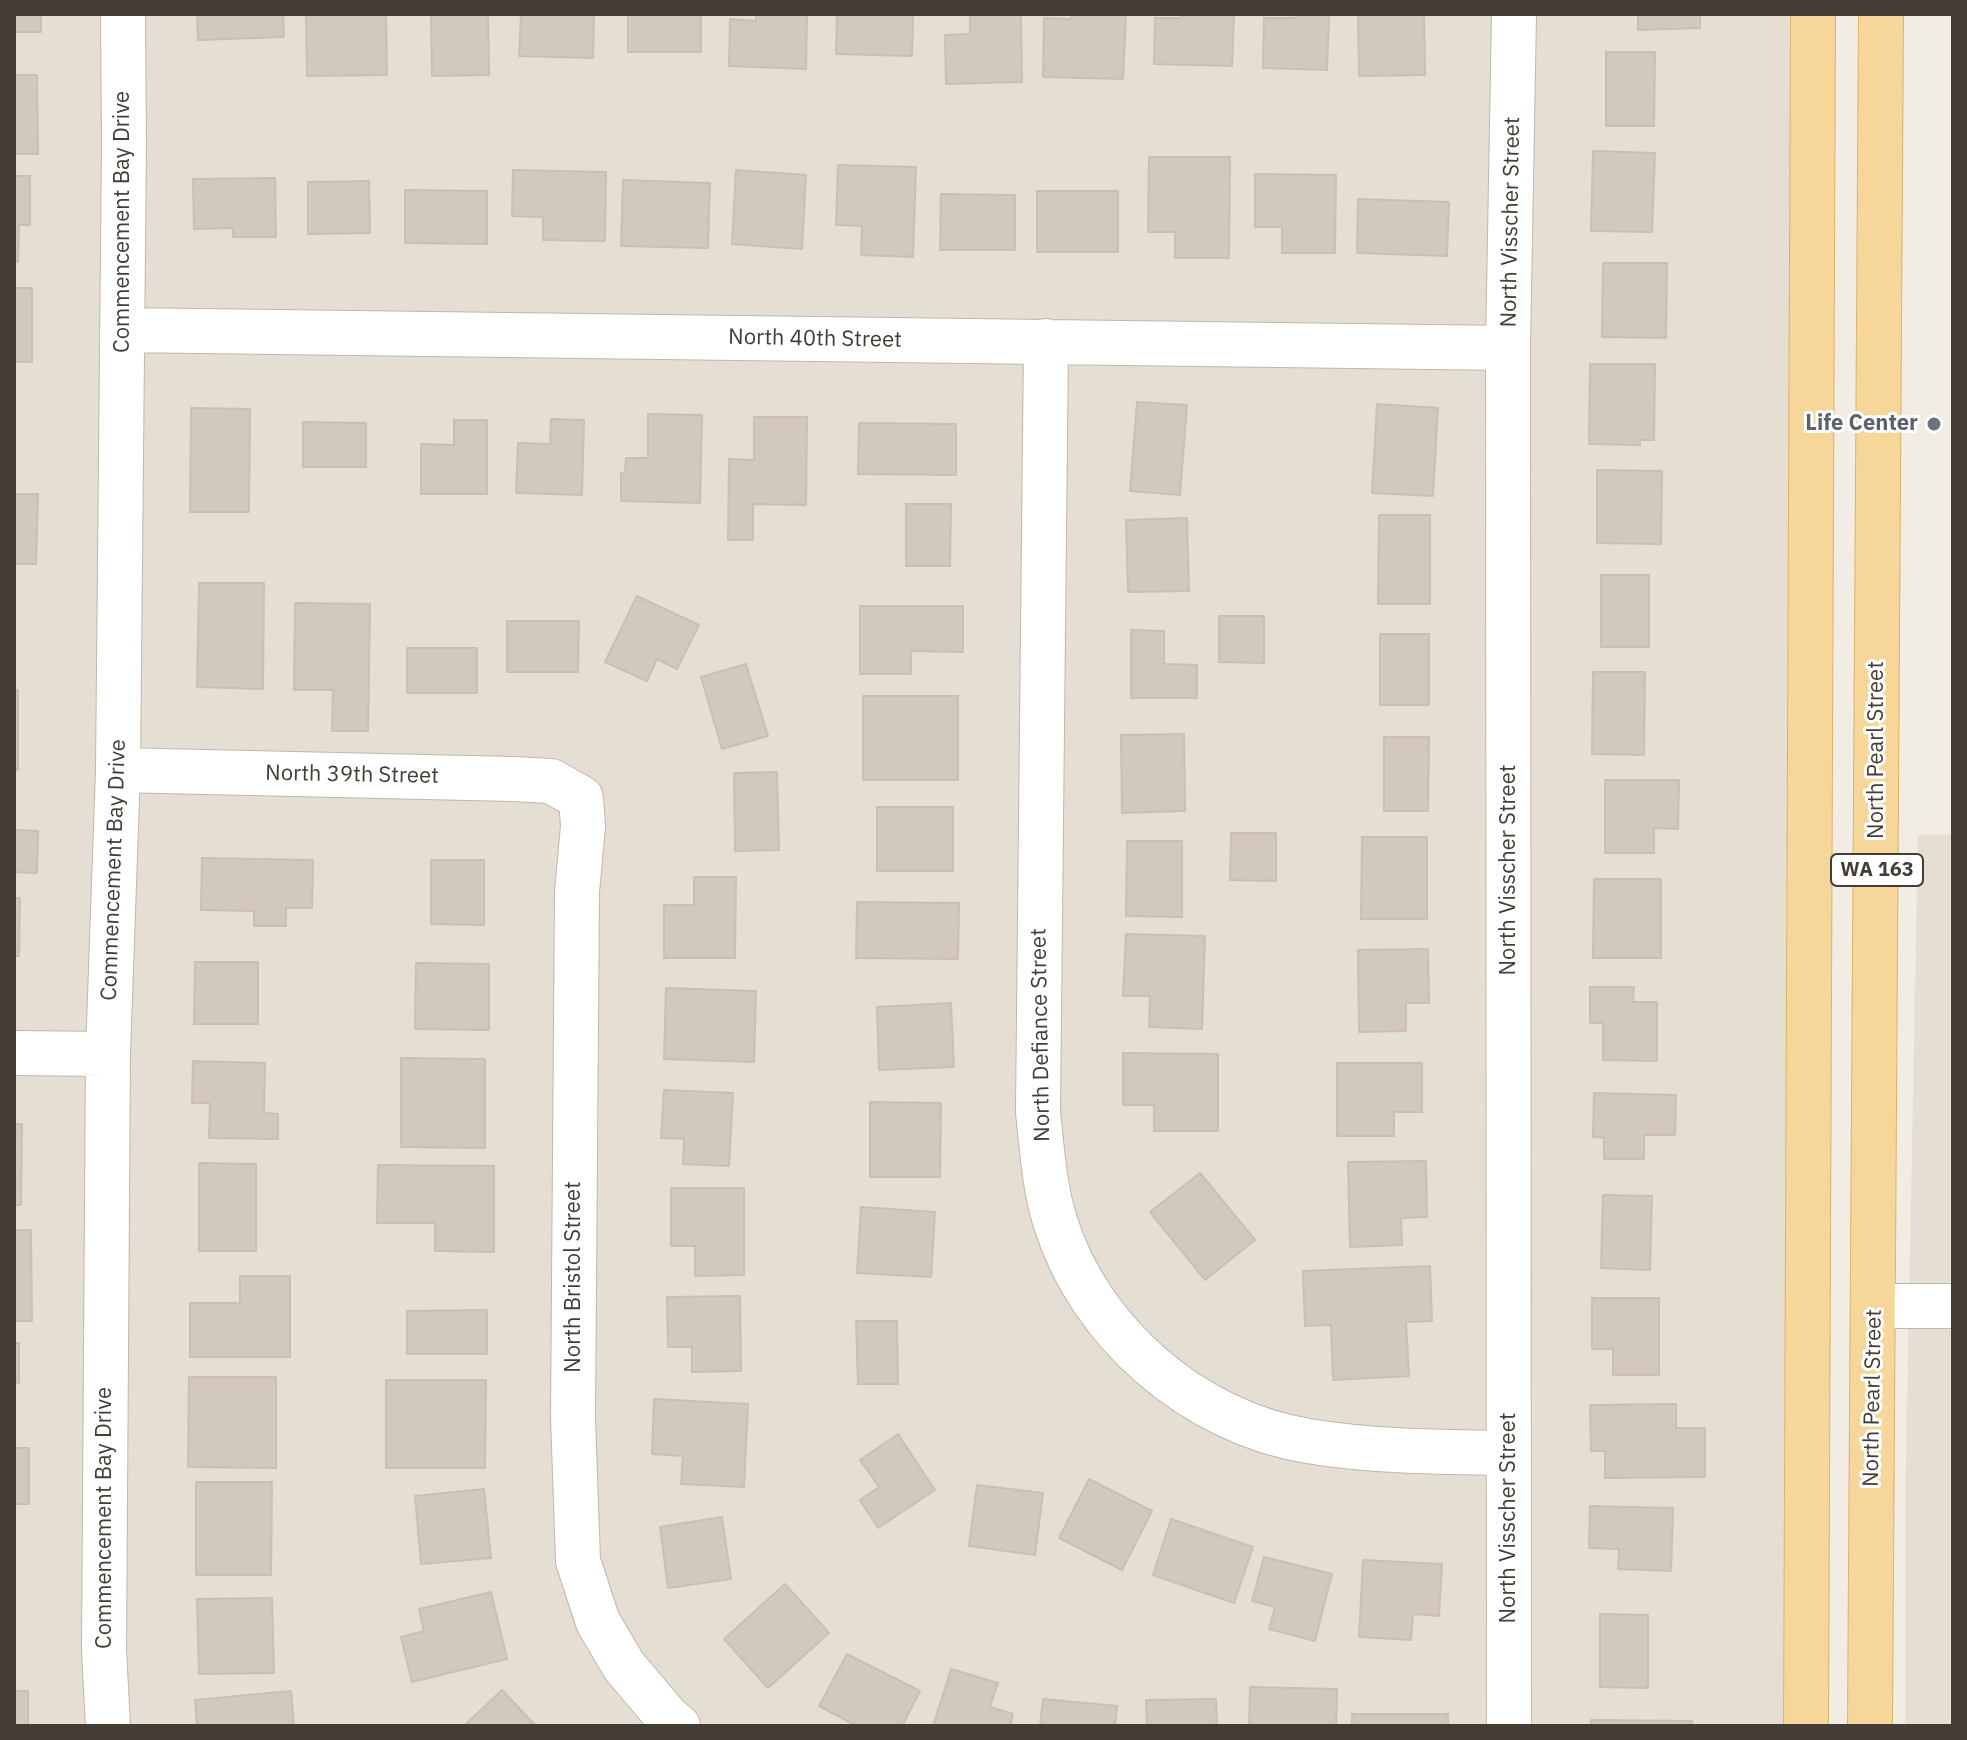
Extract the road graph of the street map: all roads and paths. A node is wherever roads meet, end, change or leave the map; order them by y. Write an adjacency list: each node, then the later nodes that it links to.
1 (123, 14): 5 (street, Commencement Bay Drive)
2 (1514, 14): 7 (street, North Visscher Street)
3 (1813, 14): 18 (main road, WA 163)
4 (1881, 14): 12 (main road, North Pearl Street / WA 163)
5 (122, 330): 6 (street, North 40th Street); 8 (street, Commencement Bay Drive)
6 (1046, 341): 7 (street, North 40th Street); 14 (street, North Defiance Street)
7 (1508, 348): 14 (street, North Visscher Street)
8 (118, 770): 9 (street, North 39th Street); 11 (street, Commencement Bay Drive)
9 (581, 798): 16 (street, North Bristol Street)
10 (14, 1053): 11 (street)
11 (108, 1054): 15 (street, Commencement Bay Drive)
12 (1874, 1306): 13 (street); 19 (main road, North Pearl Street / WA 163)
13 (1953, 1306)
14 (1509, 1453): 17 (street, North Visscher Street)
15 (108, 1726)
16 (678, 1726)
17 (1509, 1726)
18 (1806, 1726)
19 (1870, 1726)

